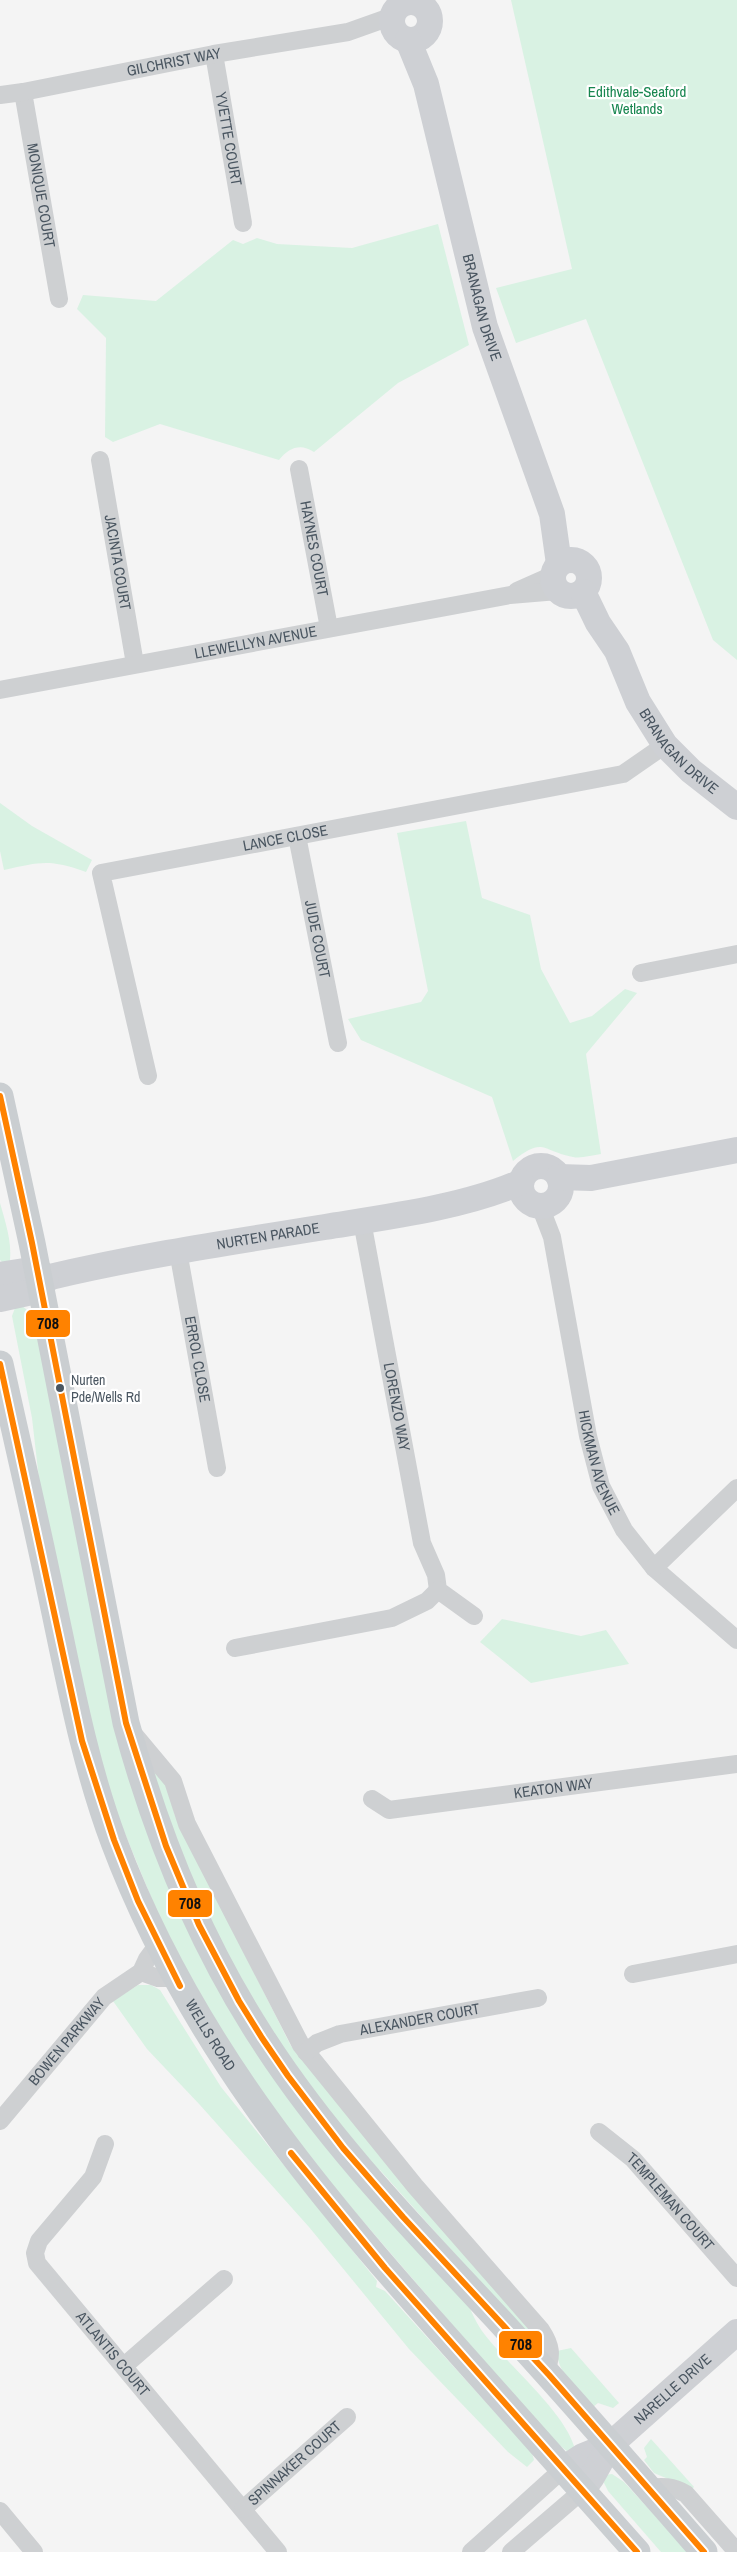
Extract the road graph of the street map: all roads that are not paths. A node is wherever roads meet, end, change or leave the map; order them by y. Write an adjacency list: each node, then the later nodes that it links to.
1 (407, 16): 2 (street, GILCHRIST WAY); 9 (street, BRANAGAN DRIVE)
2 (214, 54): 3 (street, GILCHRIST WAY); 5 (street, YVETTE COURT)
3 (22, 92): 4 (street, GILCHRIST WAY); 6 (street, MONIQUE COURT)
4 (0, 94)
5 (243, 222)
6 (59, 299)
7 (100, 460): 11 (street, JACINTA COURT)
8 (299, 470): 10 (street, HAYNES COURT)
9 (565, 579): 10 (street, LLEWELLYN AVENUE); 13 (street, BRANAGAN DRIVE)
10 (329, 628): 11 (street, LLEWELLYN AVENUE)
11 (135, 664): 12 (street, LLEWELLYN AVENUE)
12 (0, 690)
13 (665, 745): 14 (street, BRANAGAN DRIVE); 15 (street, LANCE CLOSE)
14 (737, 807)
15 (297, 836): 18 (street, JUDE COURT); 19 (street, LANCE CLOSE)
16 (737, 954): 17 (street)
17 (641, 973)
18 (338, 1043)
19 (148, 1076)
20 (0, 1096): 26 (main road)
21 (737, 1150): 22 (street, NURTEN PARADE)
22 (543, 1193): 23 (street, NURTEN PARADE); 31 (street, HICKMAN AVENUE)
23 (362, 1221): 24 (street, NURTEN PARADE); 32 (street, LORENZO WAY)
24 (178, 1251): 26 (street, NURTEN PARADE); 29 (street, ERROL CLOSE)
25 (0, 1275): 26 (street, NURTEN PARADE)
26 (41, 1279): 27 (street, NURTEN PARADE); 36 (main road)
27 (0, 1299)
28 (0, 1364): 39 (main road, WELLS ROAD)
29 (217, 1468)
30 (737, 1488): 31 (street)
31 (654, 1568): 34 (street, HICKMAN AVENUE)
32 (438, 1590): 33 (street); 35 (street)
33 (474, 1617)
34 (737, 1640)
35 (235, 1648)
36 (126, 1723): 45 (street); 53 (main road)
37 (737, 1764): 38 (street, KEATON WAY)
38 (372, 1799)
39 (158, 1944): 41 (street, BOWEN PARKWAY); 43 (main road, WELLS ROAD)
40 (737, 1954): 42 (street)
41 (141, 1972): 43 (street); 46 (street, BOWEN PARKWAY)
42 (633, 1974)
43 (176, 1978): 56 (main road, WELLS ROAD)
44 (538, 1998): 45 (street, ALEXANDER COURT)
45 (306, 2052): 53 (street)
46 (0, 2121)
47 (599, 2132): 49 (street, TEMPLEMAN COURT)
48 (105, 2144): 52 (street, ATLANTIS COURT)
49 (737, 2278)
50 (224, 2279): 52 (street)
51 (737, 2332): 55 (street, NARELLE DRIVE)
52 (124, 2366): 59 (street, ATLANTIS COURT)
53 (545, 2372): 55 (main road)
54 (347, 2417): 59 (street, SPINNAKER COURT)
55 (609, 2445): 56 (street, NARELLE DRIVE); 57 (main road); 58 (street, NARELLE DRIVE)
56 (563, 2469): 58 (main road, WELLS ROAD); 61 (street)
57 (648, 2488): 67 (main road); 68 (street)
58 (582, 2491): 62 (street); 66 (main road, WELLS ROAD)
59 (243, 2509): 64 (street, ATLANTIS COURT)
60 (0, 2511): 63 (street)
61 (497, 2528): 62 (street); 65 (street)
62 (513, 2550)
63 (34, 2552)
64 (278, 2552)
65 (471, 2552)
66 (636, 2552)
67 (704, 2552)
68 (737, 2552)

